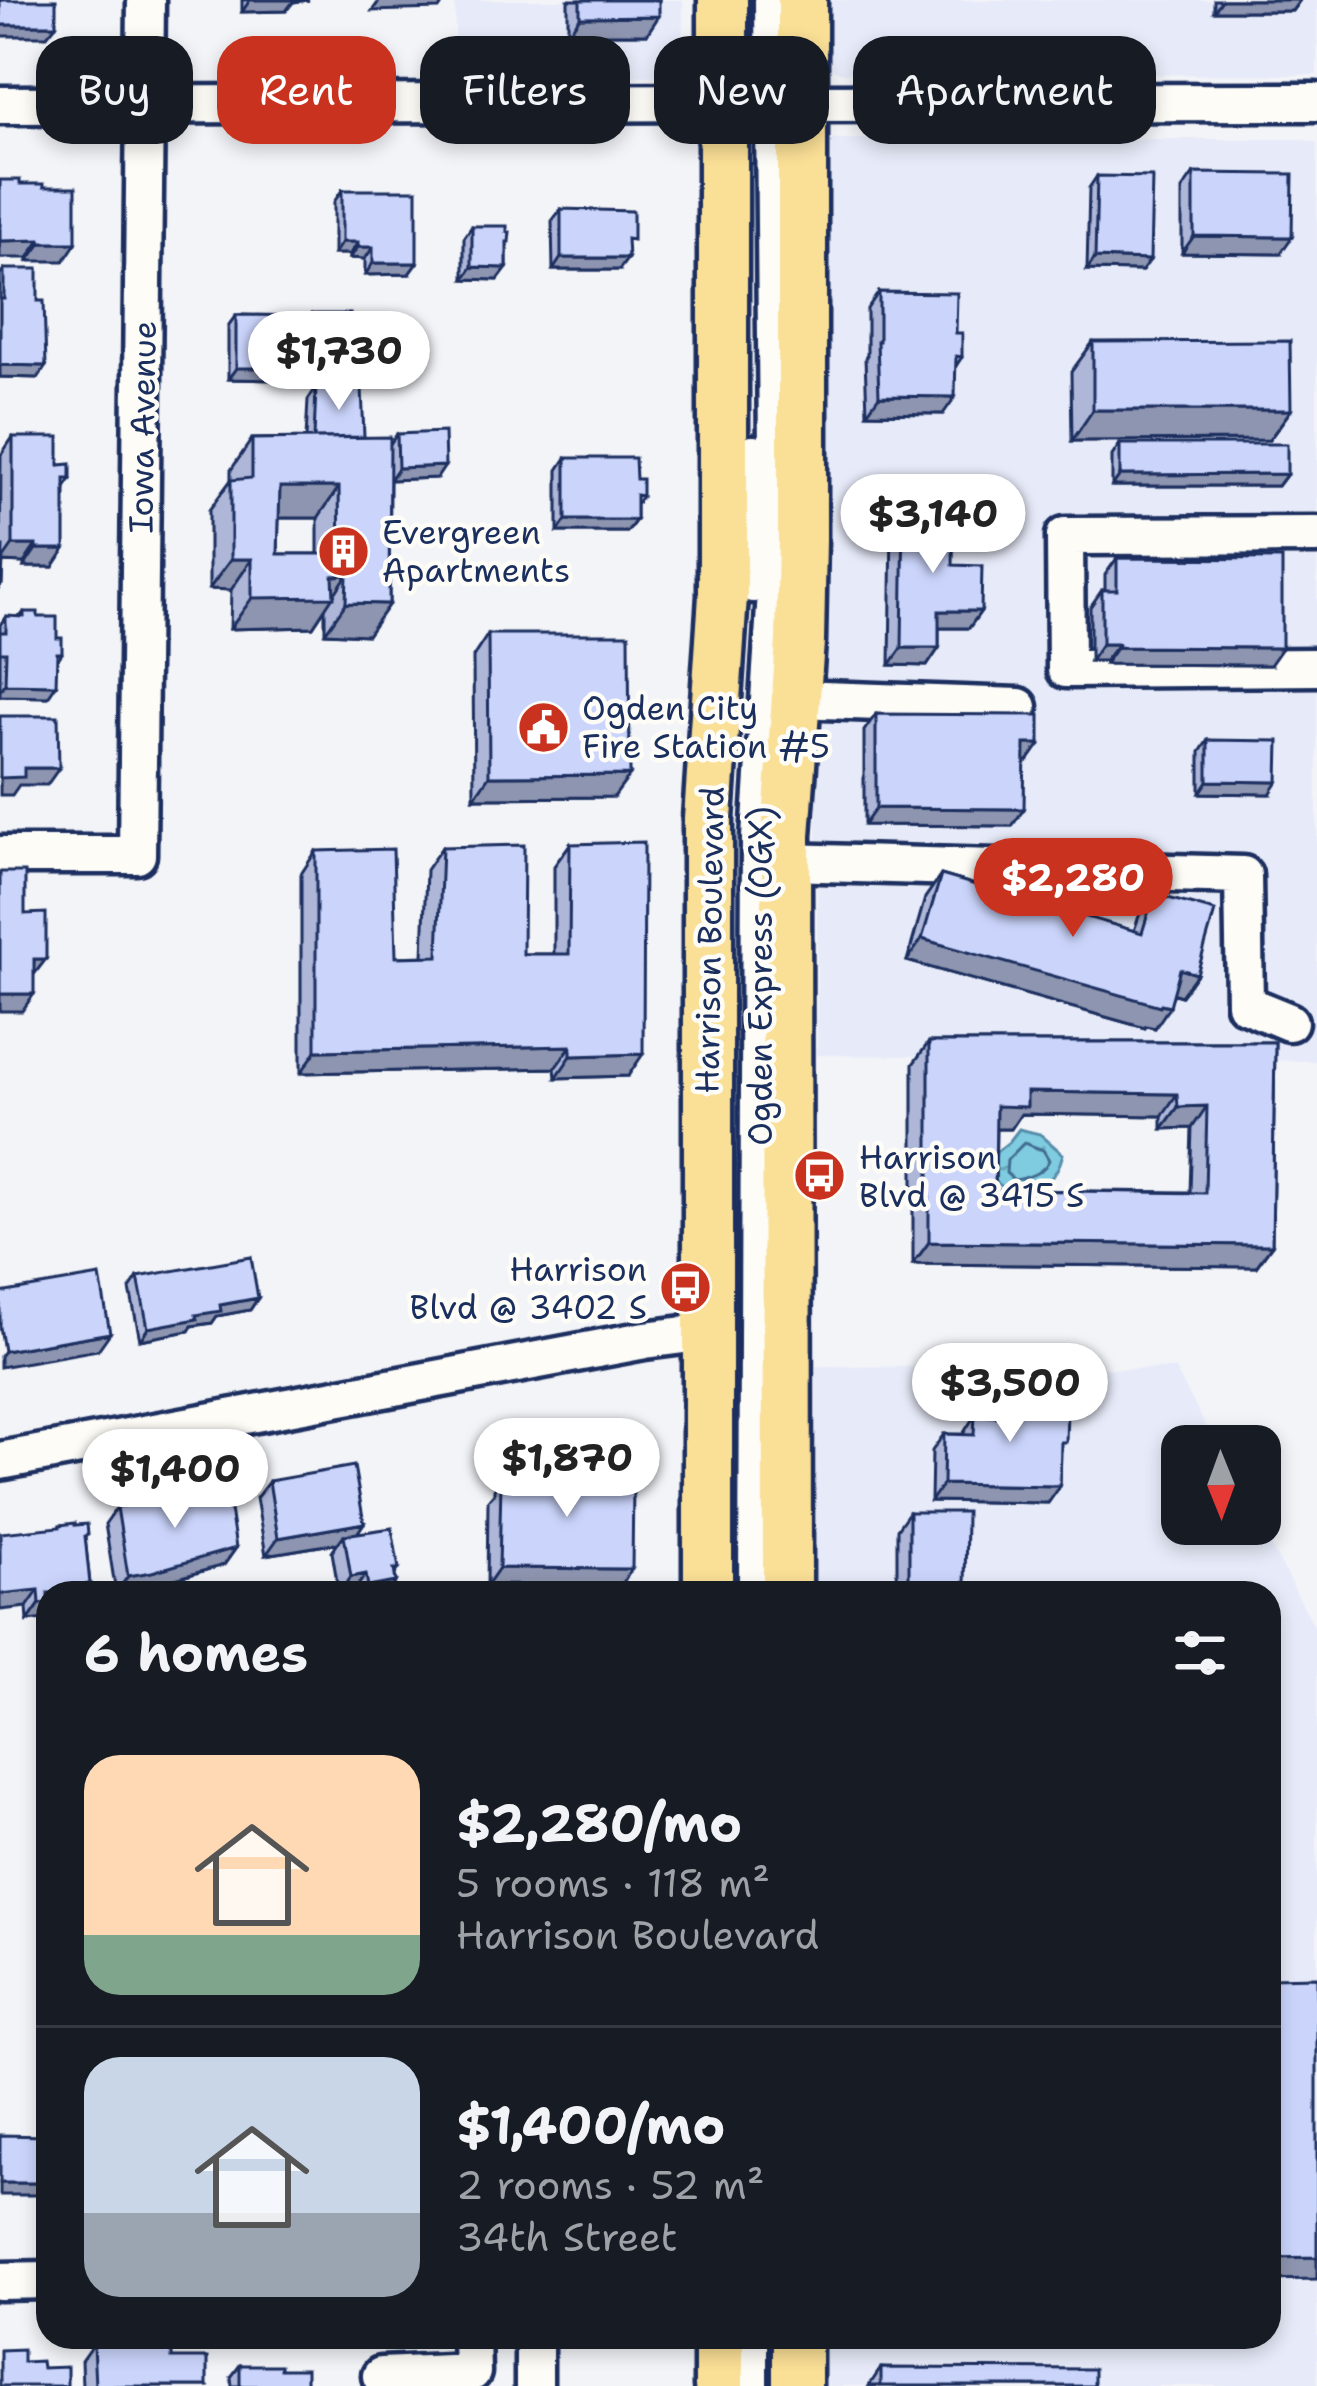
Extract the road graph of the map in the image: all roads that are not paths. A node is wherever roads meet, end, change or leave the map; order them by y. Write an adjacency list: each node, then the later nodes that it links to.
1 (146, 0): 6 (street, Iowa Avenue)
2 (723, 0): 7 (main road, Harrison Boulevard)
3 (752, 0): 28 (street, Ogden Express (OGX))
4 (773, 0): 29 (street, Ogden Express (OGX))
5 (802, 0): 8 (main road)
6 (146, 36)
7 (723, 36)
8 (802, 36)
9 (654, 102): 12 (street)
10 (1317, 102): 11 (street)
11 (829, 103)
12 (193, 104)
13 (0, 105): 14 (street)
14 (36, 105)
15 (146, 144): 22 (street, Iowa Avenue)
16 (723, 144): 25 (main road, Harrison Boulevard)
17 (802, 144): 20 (main road)
18 (1317, 535): 19 (street)
19 (1317, 667)
20 (795, 699): 21 (street); 23 (main road)
21 (1019, 706)
22 (0, 855)
23 (786, 862): 24 (street); 30 (main road)
24 (1289, 1022)
25 (707, 1332): 26 (street); 27 (main road, Harrison Boulevard)
26 (0, 1461)
27 (708, 1581)
28 (736, 1581)
29 (757, 1581)
30 (787, 1581)
31 (36, 2280): 32 (street)
32 (0, 2281)
33 (471, 2349): 39 (street)
34 (534, 2349): 40 (street)
35 (719, 2349): 41 (main road)
36 (749, 2349): 42 (street)
37 (767, 2349): 43 (street)
38 (797, 2349): 44 (main road)
39 (381, 2376)
40 (534, 2386)
41 (719, 2386)
42 (749, 2386)
43 (766, 2386)
44 (797, 2386)

